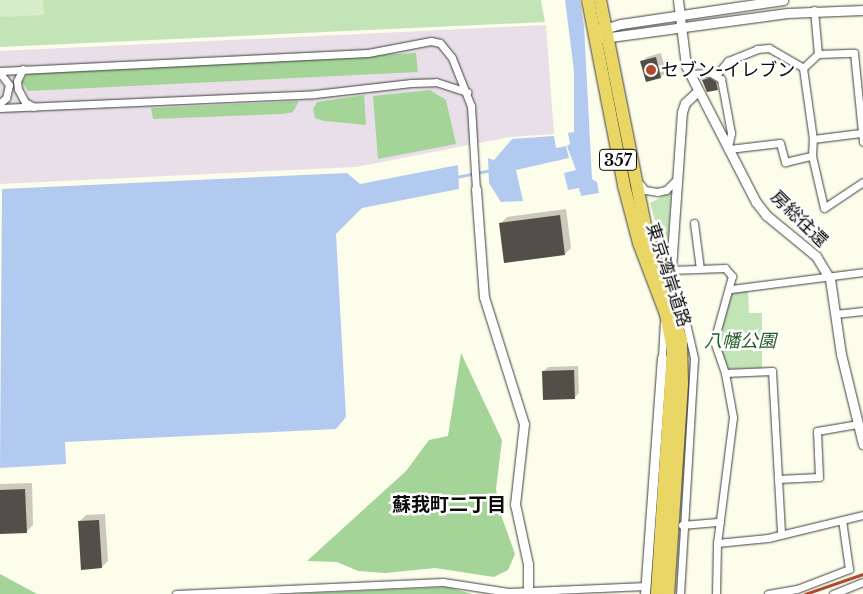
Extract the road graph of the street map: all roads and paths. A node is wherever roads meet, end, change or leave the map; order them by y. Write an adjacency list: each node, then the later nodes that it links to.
1 (588, 0): 10 (highway, 東京湾岸道路 / 357)
2 (600, 0): 9 (highway, 東京湾岸道路 / 357)
3 (678, 0): 7 (street, 房総往還)
4 (783, 0): 7 (street)
5 (814, 10): 6 (street); 8 (street); 11 (street)
6 (863, 10)
7 (679, 15): 8 (street, 房総往還); 9 (street)
8 (680, 28): 9 (street); 15 (street, 房総往還)
9 (607, 33): 10 (street); 27 (highway, 東京湾岸道路 / 357)
10 (594, 34): 39 (highway, 東京湾岸道路 / 357)
11 (818, 54): 12 (street); 22 (street)
12 (803, 68): 16 (street); 23 (street)
13 (24, 69): 14 (street); 18 (street); 20 (street)
14 (0, 72): 19 (street)
15 (689, 74): 16 (street); 17 (street, 房総往還)
16 (717, 74): 25 (street)
17 (698, 91): 25 (street, 房総往還); 28 (street)
18 (467, 92): 20 (street); 30 (street)
19 (0, 103)
20 (34, 107): 21 (street)
21 (0, 108)
22 (861, 134): 23 (street); 24 (street)
23 (813, 138): 26 (street)
24 (863, 142)
25 (728, 148): 26 (street); 35 (street, 房総往還)
26 (812, 156): 29 (street)
27 (636, 178): 28 (street); 37 (highway, 東京湾岸道路 / 357)
28 (676, 179): 33 (street)
29 (863, 182)
30 (476, 190): 54 (street)
31 (694, 223): 32 (street)
32 (700, 269): 33 (street); 36 (street)
33 (671, 270): 37 (street)
34 (863, 272): 35 (street)
35 (830, 279): 36 (street); 40 (street, 房総往還)
36 (731, 289): 42 (street)
37 (669, 296): 39 (street); 41 (highway, 東京湾岸道路 / 357); 49 (street)
38 (863, 311): 40 (street)
39 (666, 314): 41 (highway, 東京湾岸道路 / 357)
40 (835, 314): 43 (street, 房総往還)
41 (672, 354): 53 (street); 56 (highway, 東京湾岸道路 / 357); 57 (highway, 東京湾岸道路 / 357)
42 (725, 373): 45 (street); 48 (street)
43 (858, 424): 44 (street, 房総往還); 45 (street)
44 (863, 444)
45 (778, 479): 50 (street)
46 (863, 515): 47 (street)
47 (842, 520): 50 (street); 60 (street)
48 (720, 522): 49 (street); 51 (street)
49 (682, 525): 58 (street)
50 (781, 534): 51 (street)
51 (718, 543): 59 (street)
52 (863, 582): 61 (street)
53 (646, 590): 54 (street)
54 (528, 592): 55 (street)
55 (176, 594)
56 (657, 594)
57 (668, 594)
58 (680, 594)
59 (716, 594)
60 (768, 594)
61 (832, 594)

